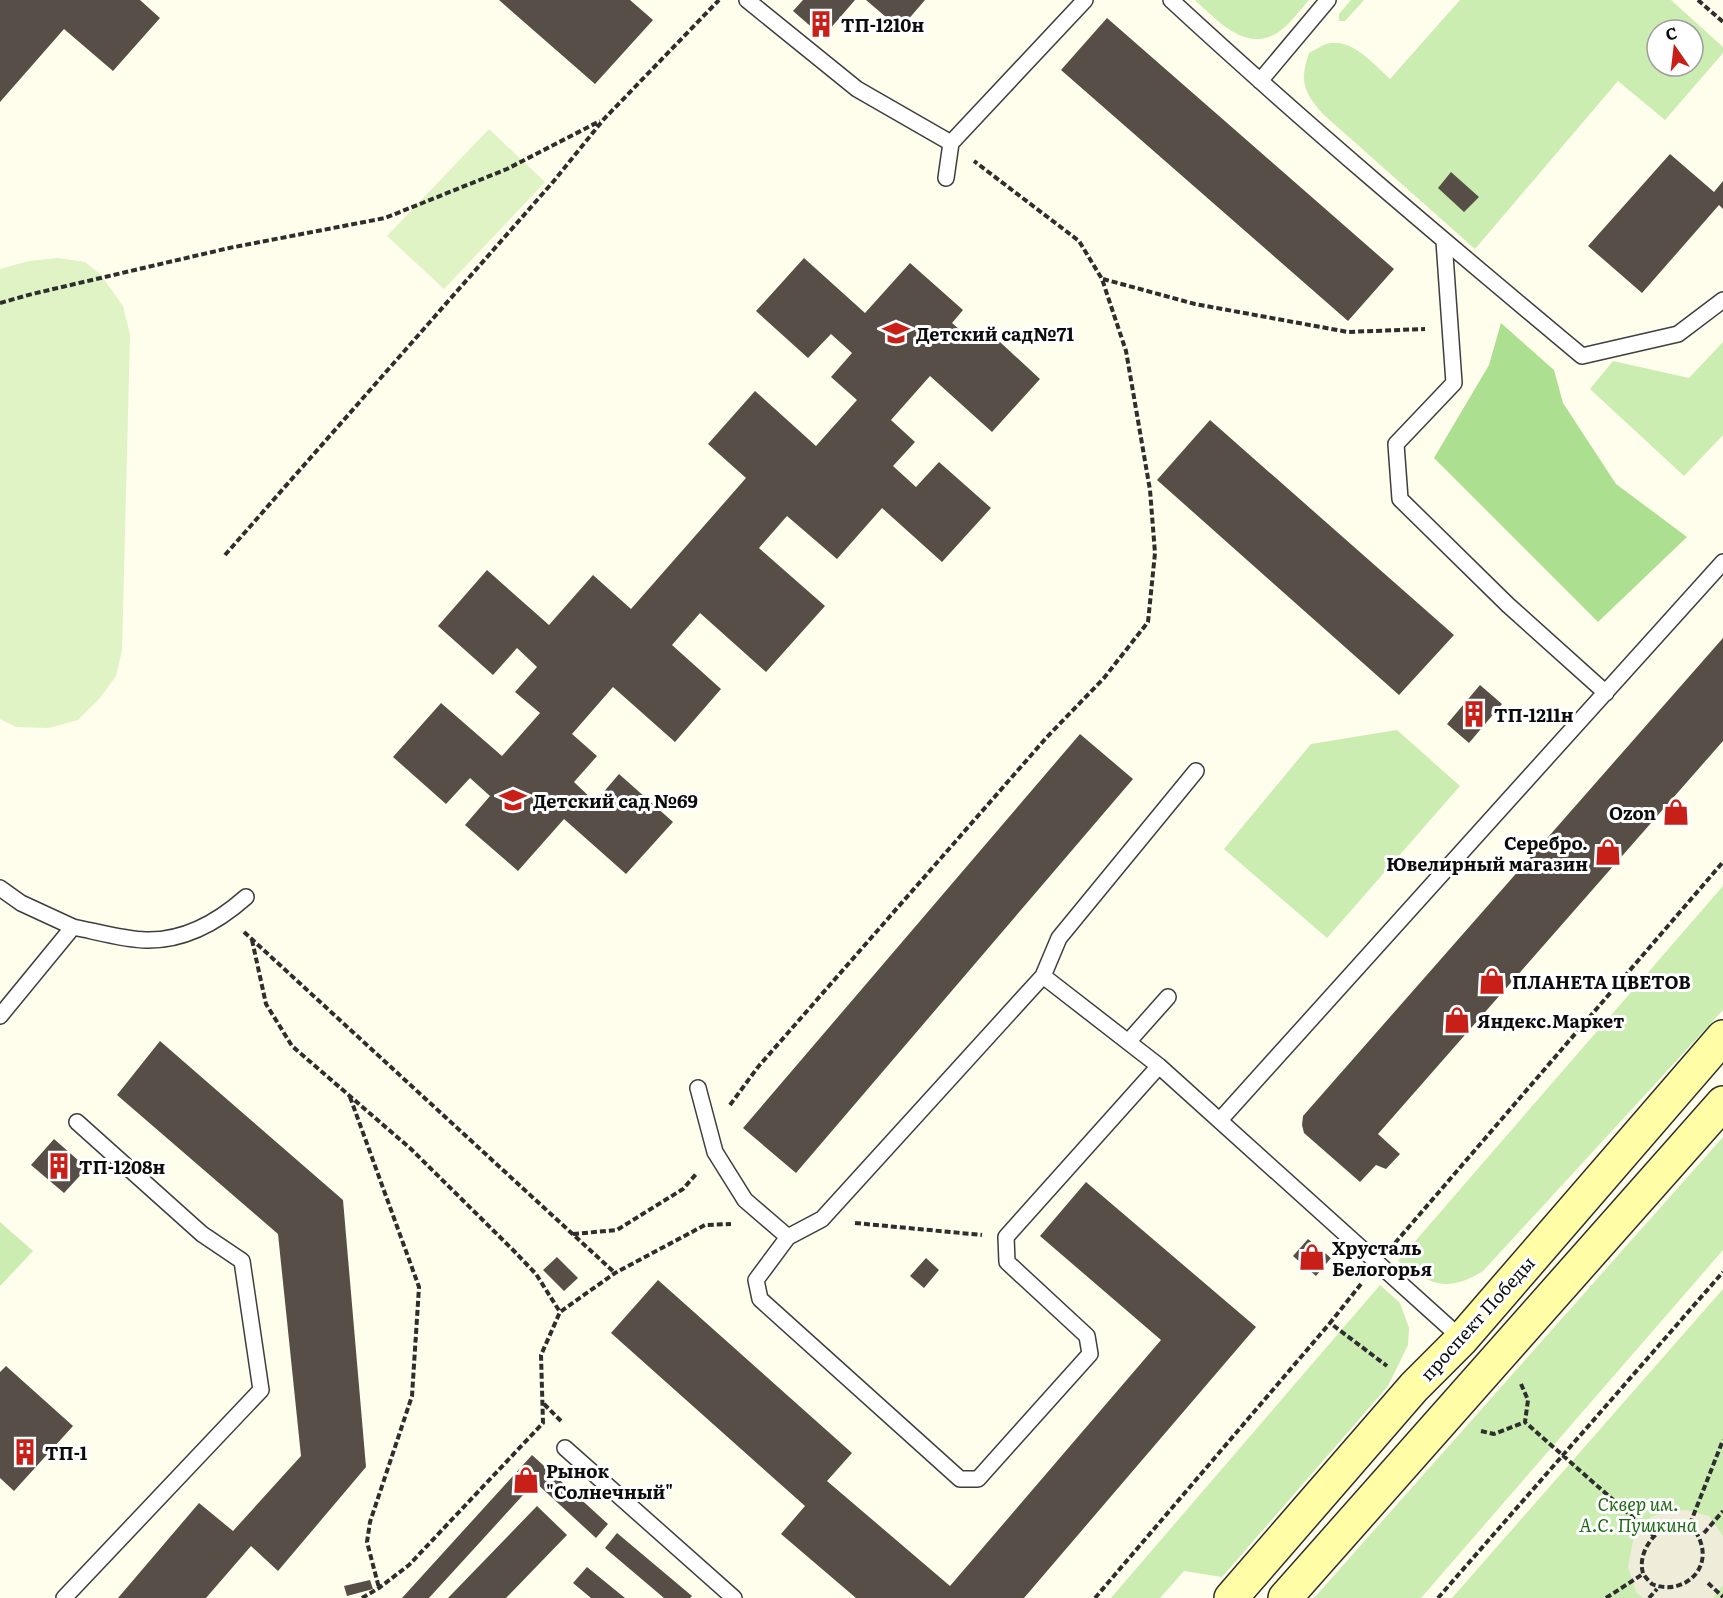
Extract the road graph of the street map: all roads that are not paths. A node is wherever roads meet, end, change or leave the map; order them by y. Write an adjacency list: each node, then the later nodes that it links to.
1 (747, 0): 6 (lane)
2 (1085, 0): 6 (lane)
3 (1171, 0): 5 (lane)
4 (1328, 0): 5 (lane)
5 (1260, 81): 8 (lane)
6 (951, 143): 7 (lane)
7 (946, 178)
8 (1444, 241): 9 (lane); 11 (lane)
9 (1723, 300)
10 (1723, 561): 11 (lane)
11 (1606, 693): 24 (lane)
12 (1196, 771): 16 (lane)
13 (0, 888): 15 (lane)
14 (246, 897): 15 (lane)
15 (73, 927): 18 (lane)
16 (1044, 976): 20 (lane); 26 (lane)
17 (1168, 997): 20 (lane)
18 (0, 1016)
19 (1723, 1037): 27 (main road, проспект Победы)
20 (1128, 1042): 21 (lane)
21 (1159, 1066): 24 (lane); 26 (lane)
22 (698, 1088): 26 (lane)
23 (1723, 1103): 32 (main road)
24 (1220, 1120): 27 (lane)
25 (77, 1122): 29 (lane)
26 (788, 1236)
27 (1461, 1339): 31 (main road, проспект Победы)
28 (565, 1448): 30 (lane)
29 (64, 1598)
30 (734, 1598)
31 (1231, 1598)
32 (1285, 1598)

